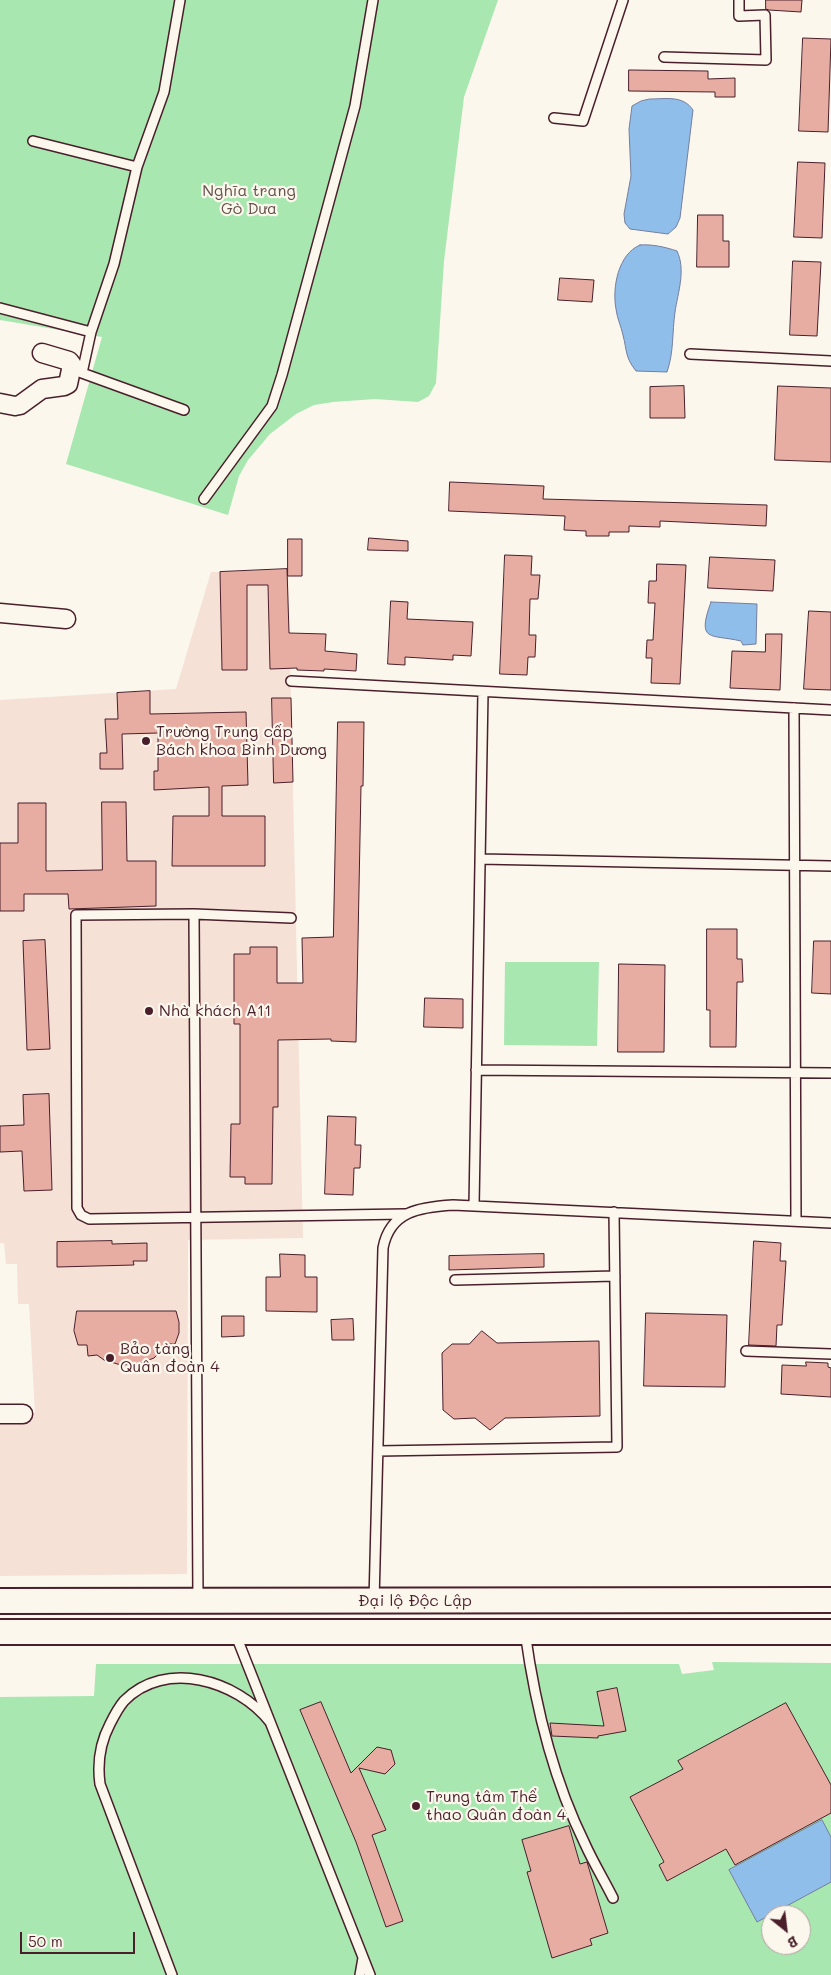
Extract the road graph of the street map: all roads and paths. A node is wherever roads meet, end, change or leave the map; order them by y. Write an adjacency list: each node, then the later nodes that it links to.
1 (180, 0): 8 (lane)
2 (373, 0): 16 (lane)
3 (623, 0): 6 (lane)
4 (739, 0): 5 (lane)
5 (664, 56)
6 (554, 118)
7 (33, 140): 8 (lane)
8 (137, 166): 10 (lane)
9 (0, 308): 10 (lane)
10 (90, 332): 15 (lane)
11 (42, 353): 14 (street)
12 (690, 354): 13 (lane)
13 (831, 361)
14 (0, 403)
15 (184, 410)
16 (204, 499)
17 (0, 613): 18 (street)
18 (66, 619)
19 (291, 681): 20 (lane)
20 (483, 692): 21 (lane); 23 (lane)
21 (794, 708): 22 (lane); 24 (lane)
22 (831, 710)
23 (480, 859): 24 (lane); 28 (lane)
24 (794, 865): 25 (lane); 29 (lane)
25 (831, 866)
26 (194, 914): 27 (lane); 34 (lane); 34 (lane)
27 (292, 918)
28 (476, 1070): 29 (lane); 31 (lane)
29 (795, 1073): 30 (lane); 35 (lane)
30 (831, 1073)
31 (474, 1206): 32 (lane); 33 (lane)
32 (614, 1212): 35 (lane); 37 (lane)
33 (405, 1214): 34 (lane); 43 (lane)
34 (196, 1217): 46 (lane)
35 (796, 1221): 36 (lane)
36 (831, 1223)
37 (614, 1276): 38 (lane); 43 (lane)
38 (455, 1280)
39 (746, 1351): 40 (lane)
40 (831, 1354)
41 (0, 1414): 42 (street)
42 (23, 1414)
43 (378, 1451): 47 (lane)
44 (831, 1600): 47 (main road, Đại lộ Độc Lập)
45 (0, 1601): 46 (main road, Đại lộ Độc Lập)
46 (198, 1601): 47 (main road, Đại lộ Độc Lập)
47 (374, 1601)
48 (0, 1632): 49 (main road, Đại lộ Độc Lập)
49 (234, 1632): 50 (main road, Đại lộ Độc Lập); 52 (lane)
50 (525, 1632): 51 (main road, Đại lộ Độc Lập); 53 (lane)
51 (831, 1632)
52 (270, 1722): 54 (lane); 55 (lane)
53 (613, 1898)
54 (363, 1958): 56 (lane); 57 (lane)
55 (172, 1975)
56 (360, 1975)
57 (370, 1975)

